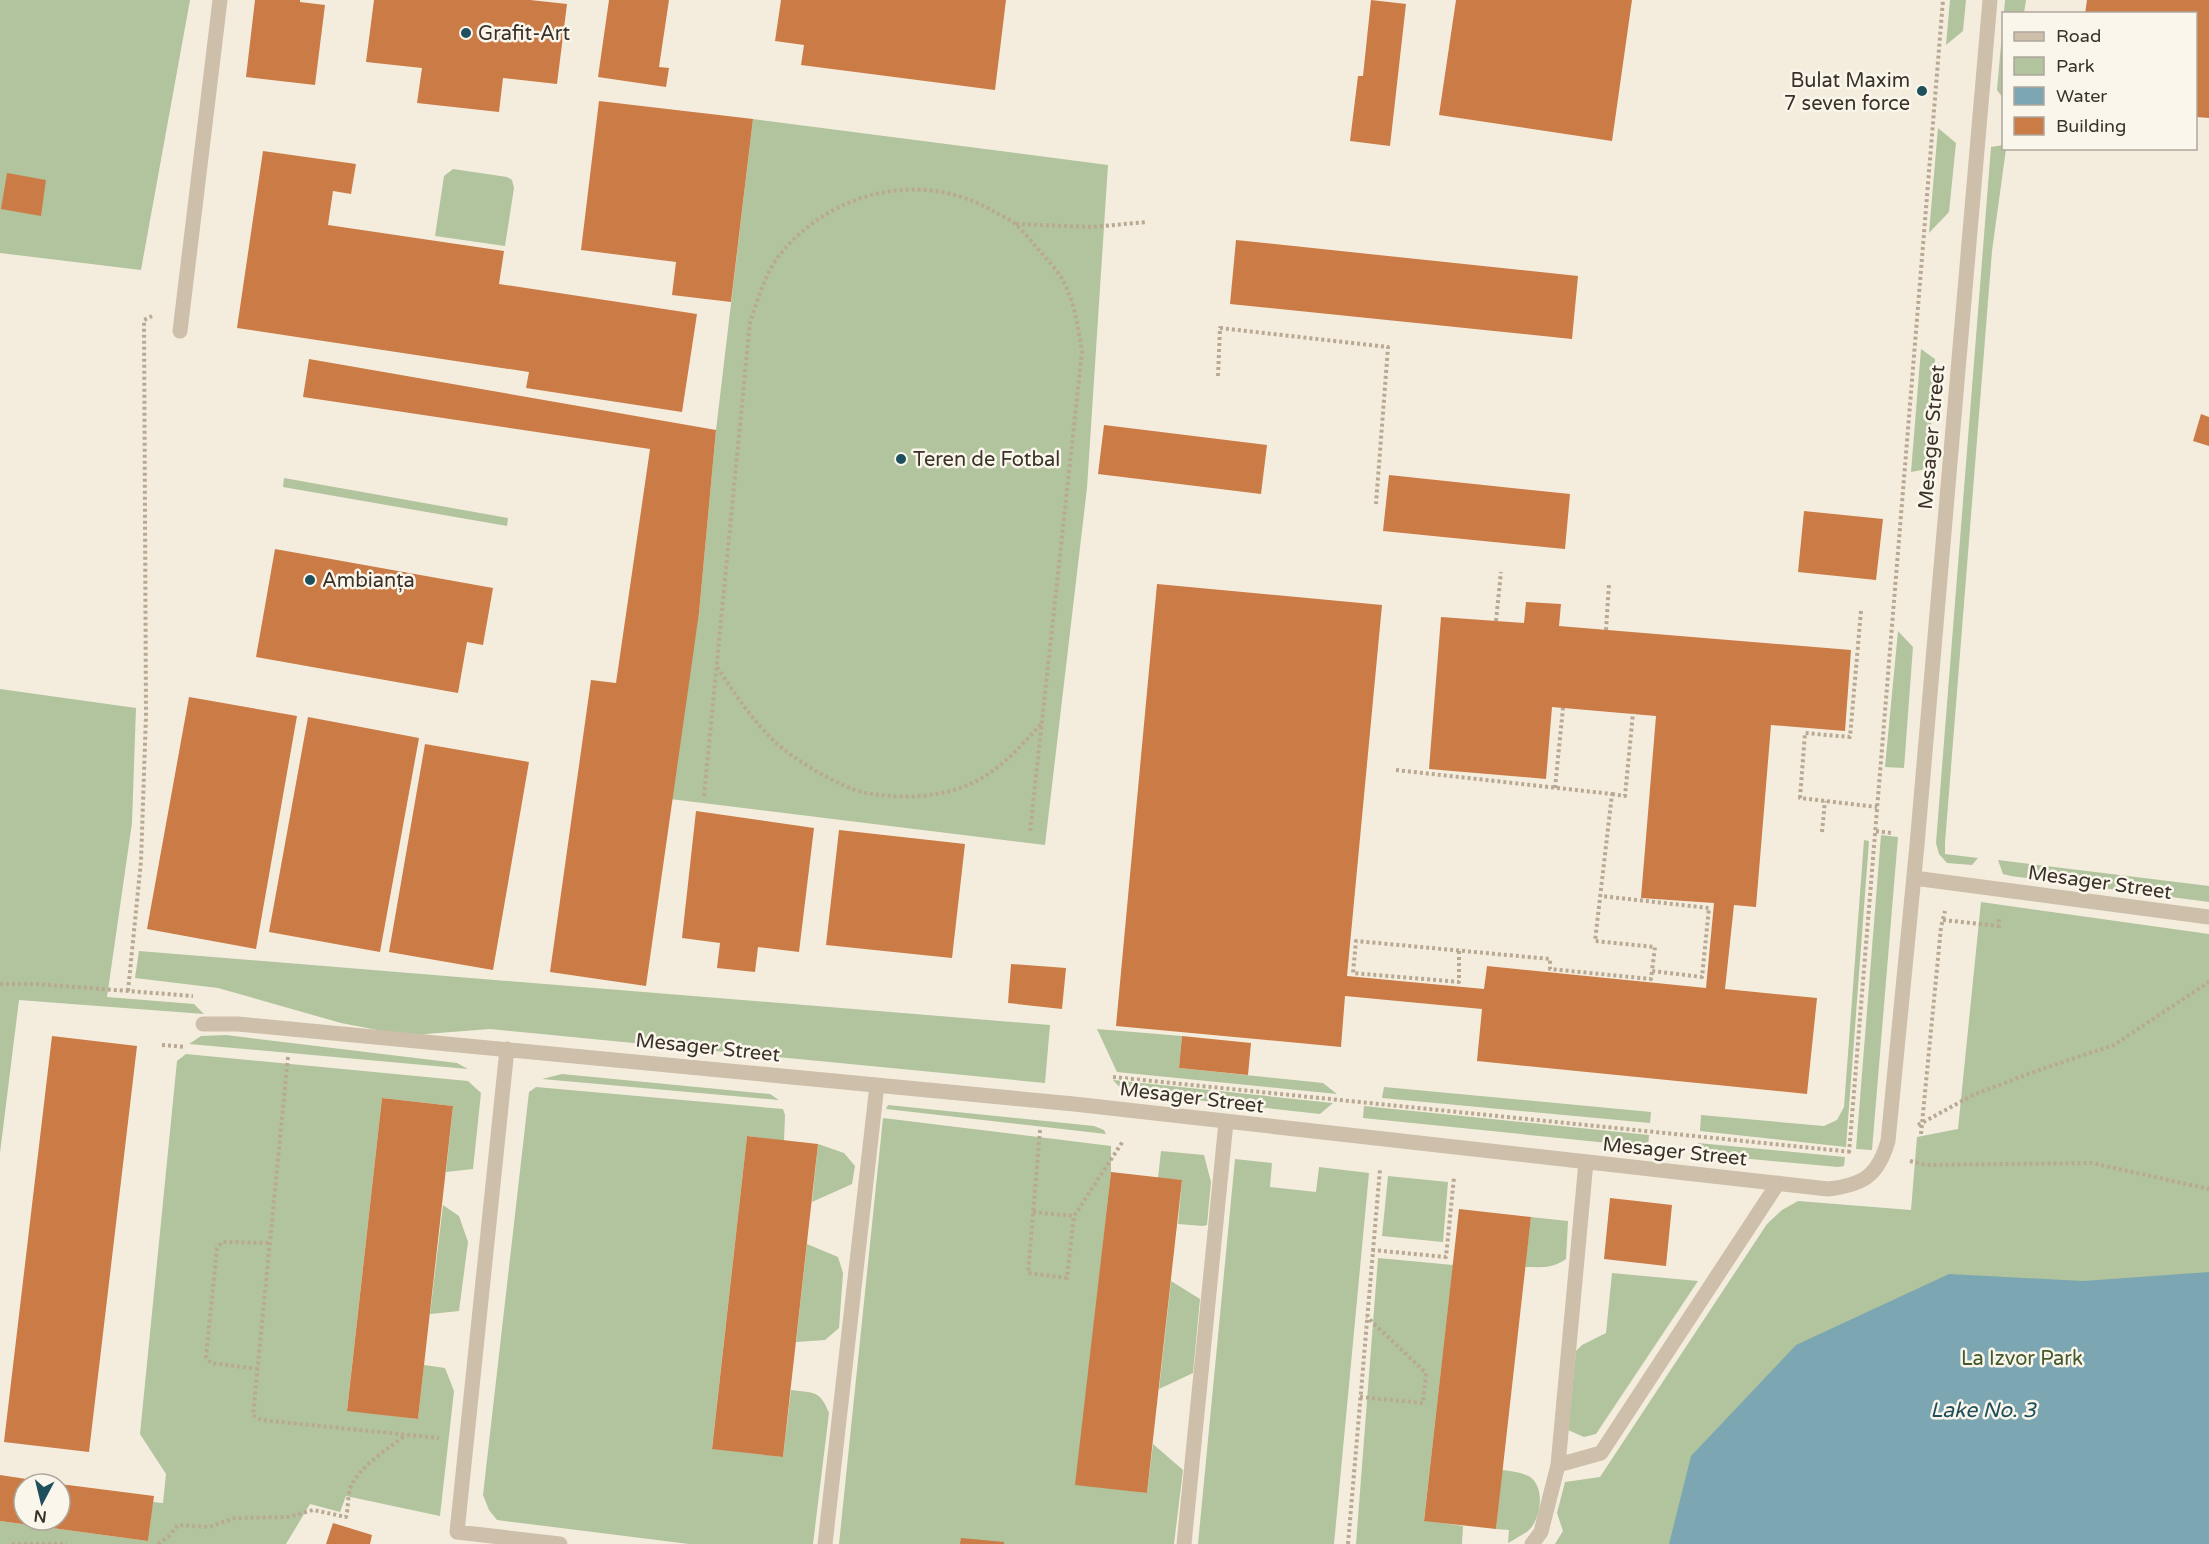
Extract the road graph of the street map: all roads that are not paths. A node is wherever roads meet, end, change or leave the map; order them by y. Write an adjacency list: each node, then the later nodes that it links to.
1 (220, 0): 3 (lane)
2 (1990, 0): 4 (lane, Mesager Street)
3 (180, 331)
4 (1914, 878): 5 (lane, Mesager Street); 11 (lane, Mesager Street)
5 (2209, 917)
6 (203, 1024): 7 (lane, Mesager Street)
7 (507, 1049): 8 (lane, Mesager Street); 13 (lane)
8 (877, 1085): 9 (lane, Mesager Street); 14 (lane)
9 (1227, 1122): 10 (lane, Mesager Street); 15 (lane)
10 (1586, 1162): 11 (lane, Mesager Street); 12 (lane)
11 (1778, 1183): 12 (lane)
12 (1558, 1465): 16 (lane)
13 (560, 1544)
14 (825, 1544)
15 (1184, 1544)
16 (1532, 1544)

